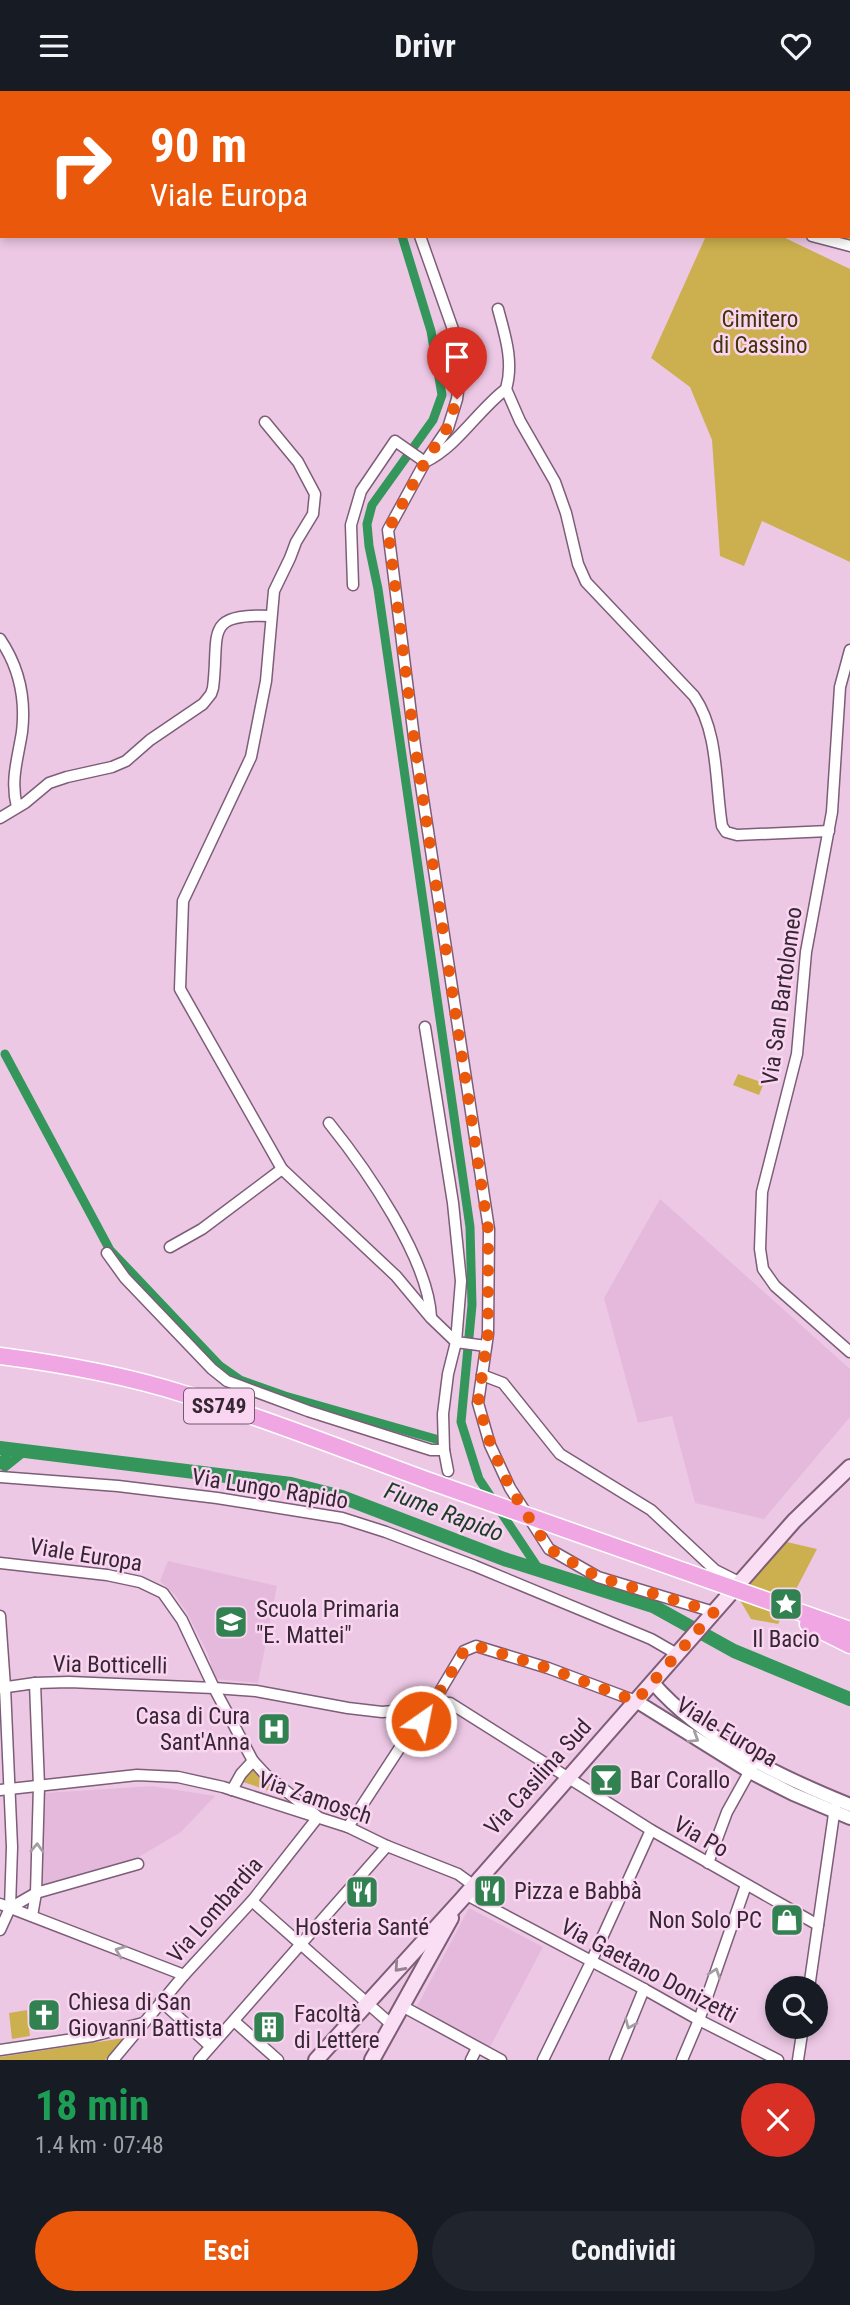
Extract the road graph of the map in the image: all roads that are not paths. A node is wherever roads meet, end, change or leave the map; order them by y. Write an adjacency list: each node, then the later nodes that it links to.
1 (421, 238): 7 (street)
2 (820, 238): 3 (street)
3 (850, 246)
4 (498, 309): 5 (street)
5 (506, 389): 7 (street); 14 (street)
6 (265, 422): 9 (street)
7 (425, 462): 8 (street); 22 (street)
8 (353, 585)
9 (271, 616): 12 (street); 17 (street)
10 (0, 639): 12 (street)
11 (850, 650): 14 (street, Via San Bartolomeo)
12 (17, 807): 13 (street)
13 (0, 818)
14 (829, 831): 23 (street, Via San Bartolomeo)
15 (425, 1027): 21 (street)
16 (329, 1123): 20 (street)
17 (282, 1169): 18 (street); 20 (street)
18 (170, 1247)
19 (107, 1253): 26 (street)
20 (431, 1318): 21 (street)
21 (456, 1342): 22 (street); 26 (street)
22 (486, 1346): 25 (street)
23 (850, 1352)
24 (0, 1356): 32 (highway, SS749, bridge)
25 (482, 1375): 31 (street); 34 (street)
26 (444, 1450): 28 (street)
27 (849, 1469): 31 (main road, Via Casilina Sud)
28 (448, 1471)
29 (0, 1477): 38 (street, Via Lungo Rapido)
30 (0, 1563): 42 (street, Viale Europa)
31 (739, 1582): 34 (main road, Via Casilina Sud)
32 (779, 1605): 35 (highway); 36 (highway, SS749); 37 (highway)
33 (0, 1616): 41 (street)
34 (711, 1616): 38 (main road, Via Casilina Sud)
35 (850, 1619)
36 (850, 1630)
37 (850, 1645)
38 (681, 1649): 39 (main road, Via Casilina Sud)
39 (653, 1682): 43 (main road, Via Casilina Sud); 48 (street, Viale Europa)
40 (35, 1683): 41 (street, Via Botticelli); 42 (street, Via Botticelli); 50 (street)
41 (3, 1687): 51 (street)
42 (214, 1688): 45 (street, Via Botticelli); 47 (street)
43 (636, 1701): 44 (street, Viale Europa); 48 (street, Viale Europa, one-way to 48); 49 (main road, Via Casilina Sud)
44 (420, 1708): 45 (street); 46 (street); 49 (street, Via Po)
45 (394, 1714): 46 (street)
46 (408, 1729): 57 (street)
47 (253, 1761): 52 (street); 55 (street)
48 (753, 1767): 54 (street, Viale Europa); 60 (street)
49 (569, 1776): 58 (street, Via Po); 64 (main road, Via Casilina Sud)
50 (39, 1786): 51 (street, Via Zamosch); 52 (street, Via Zamosch); 63 (street, one-way to 50)
51 (5, 1789): 66 (street)
52 (232, 1790): 55 (street, Via Zamosch)
53 (850, 1805): 54 (street, Viale Europa)
54 (836, 1806): 56 (street, Viale Europa); 68 (street)
55 (318, 1817): 57 (street, Via Zamosch); 65 (street, Via Lombardia)
56 (850, 1818)
57 (348, 1827): 59 (street, Via Zamosch)
58 (651, 1830): 60 (street, Via Po); 72 (street)
59 (387, 1846): 64 (street, Via Zamosch); 71 (street)
60 (708, 1863): 62 (street, Via Po)
61 (138, 1864): 63 (street)
62 (746, 1885): 68 (street, Via Po); 79 (street, one-way to 62)
63 (36, 1893): 66 (street); 67 (street)
64 (467, 1893): 70 (main road, Via Casilina Sud); 72 (street, Via Gaetano Donizetti)
65 (252, 1901): 71 (street); 73 (street, Via Lombardia)
66 (5, 1906): 67 (street); 69 (street)
67 (32, 1916): 73 (street, one-way to 67)
68 (818, 1925): 74 (street)
69 (0, 1930)
70 (431, 1940): 77 (main road, one-way to 77); 78 (main road)
71 (301, 1944): 77 (street); 80 (street)
72 (591, 1962): 75 (street, Via Gaetano Donizetti); 94 (street)
73 (184, 1975): 76 (street, Via Lombardia)
74 (811, 1976)
75 (644, 1989): 79 (street, Via Gaetano Donizetti); 95 (street, one-way to 95)
76 (161, 2001): 81 (street, Via Lombardia); 84 (street)
77 (367, 2003): 82 (street); 90 (main road)
78 (402, 2006): 82 (main road); 85 (street)
79 (699, 2020): 96 (street); 97 (street, Via Gaetano Donizetti)
80 (234, 2021): 84 (street); 89 (street)
81 (143, 2023): 86 (street); 87 (street, Via Lombardia)
82 (392, 2025): 91 (main road)
83 (801, 2039): 98 (street)
84 (210, 2046): 88 (street)
85 (477, 2048): 92 (street); 93 (street)
86 (0, 2050)
87 (113, 2060)
88 (199, 2060)
89 (278, 2060)
90 (316, 2060)
91 (372, 2060)
92 (471, 2060)
93 (501, 2060)
94 (543, 2060)
95 (615, 2060)
96 (682, 2060)
97 (778, 2060)
98 (798, 2060)

